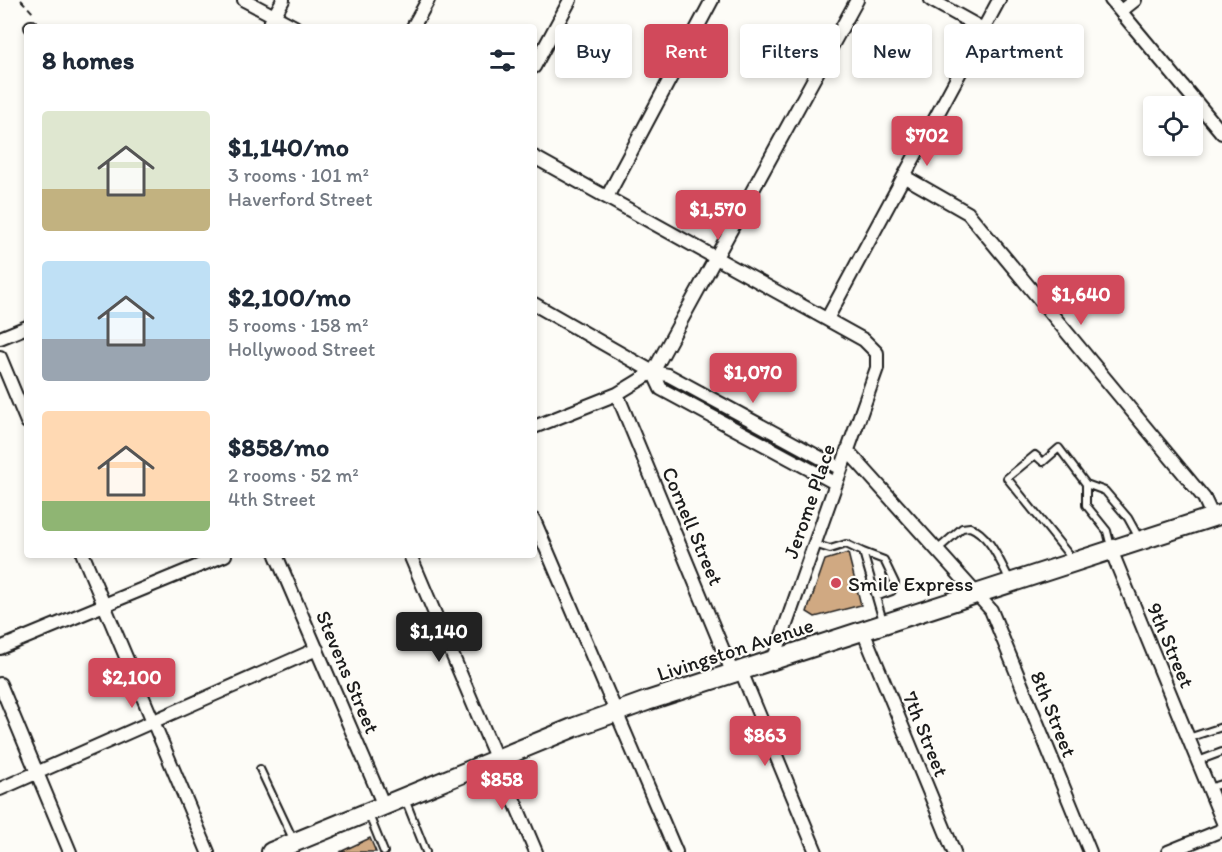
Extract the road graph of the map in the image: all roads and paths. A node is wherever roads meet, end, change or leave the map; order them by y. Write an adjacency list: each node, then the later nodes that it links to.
1 (21, 0): 14 (path)
2 (244, 0): 13 (street)
3 (283, 0): 13 (street)
4 (428, 0): 15 (street)
5 (570, 0): 18 (street)
6 (712, 0): 23 (street)
7 (857, 0): 24 (street)
8 (931, 0): 16 (street)
9 (999, 0): 17 (street)
10 (1111, 0): 12 (street)
11 (1135, 0): 12 (street)
12 (1121, 11): 20 (street)
13 (271, 21)
14 (34, 24)
15 (416, 24)
16 (974, 24)
17 (986, 24)
18 (537, 61)
19 (957, 78): 22 (street)
20 (1222, 133)
21 (537, 159): 23 (street)
22 (905, 177): 26 (street); 38 (street)
23 (607, 197): 24 (street)
24 (717, 257): 26 (street); 30 (street)
25 (537, 306): 30 (street)
26 (827, 319): 34 (street, Jerome Place)
27 (24, 328): 28 (street)
28 (0, 338)
29 (0, 357): 32 (street)
30 (653, 372): 31 (street); 35 (street); 36 (street)
31 (617, 394): 33 (street); 59 (street, Cornell Street)
32 (24, 415)
33 (537, 426)
34 (848, 450): 35 (street, Jerome Place); 42 (street, 8th Street)
35 (841, 469): 36 (street, Jerome Place)
36 (836, 483): 41 (street, Jerome Place)
37 (1086, 484): 40 (lane); 43 (lane); 49 (lane)
38 (1218, 516): 40 (main road, Livingston Avenue)
39 (537, 527): 61 (street)
40 (1141, 541): 43 (main road, Livingston Avenue)
41 (814, 544): 44 (lane); 58 (street, Jerome Place)
42 (937, 550): 50 (lane); 51 (street, 8th Street)
43 (1112, 550): 49 (main road, Livingston Avenue); 64 (street, 9th Street)
44 (863, 552): 52 (lane); 52 (lane)
45 (84, 558): 53 (street)
46 (218, 558): 53 (street)
47 (277, 558): 57 (street, Stevens Street)
48 (411, 558): 66 (street)
49 (1075, 562): 50 (main road, Livingston Avenue)
50 (1012, 583): 51 (main road, Livingston Avenue)
51 (976, 594): 54 (main road, Livingston Avenue); 87 (street, 8th Street)
52 (876, 597): 54 (lane)
53 (104, 605): 56 (street); 62 (street)
54 (884, 624): 55 (main road, Livingston Avenue)
55 (863, 631): 58 (main road, Livingston Avenue); 86 (street, 7th Street)
56 (0, 648)
57 (317, 649): 62 (street); 74 (street, Stevens Street)
58 (772, 661): 59 (main road, Livingston Avenue)
59 (737, 672): 61 (main road, Livingston Avenue); 85 (street, Cornell Street)
60 (0, 684): 69 (street)
61 (616, 712): 66 (main road, Livingston Avenue); 84 (street)
62 (153, 720): 69 (street); 79 (street)
63 (1222, 727): 64 (lane)
64 (1188, 738): 67 (street, 9th Street)
65 (1222, 752): 67 (lane)
66 (496, 759): 73 (main road, Livingston Avenue); 83 (street)
67 (1198, 760): 71 (street, 9th Street)
68 (260, 769): 77 (lane)
69 (37, 773): 72 (street); 78 (street)
70 (1222, 784): 71 (lane)
71 (1209, 788): 75 (street, 9th Street)
72 (0, 789)
73 (404, 797): 74 (main road, Livingston Avenue); 82 (lane)
74 (376, 809): 77 (main road, Livingston Avenue); 81 (lane)
75 (1222, 820)
76 (1222, 830): 88 (street)
77 (296, 847): 80 (main road, Livingston Avenue)
78 (70, 852)
79 (208, 852)
80 (272, 852)
81 (384, 852)
82 (426, 852)
83 (536, 852)
84 (676, 852)
85 (816, 852)
86 (954, 852)
87 (1090, 852)
88 (1168, 852)

